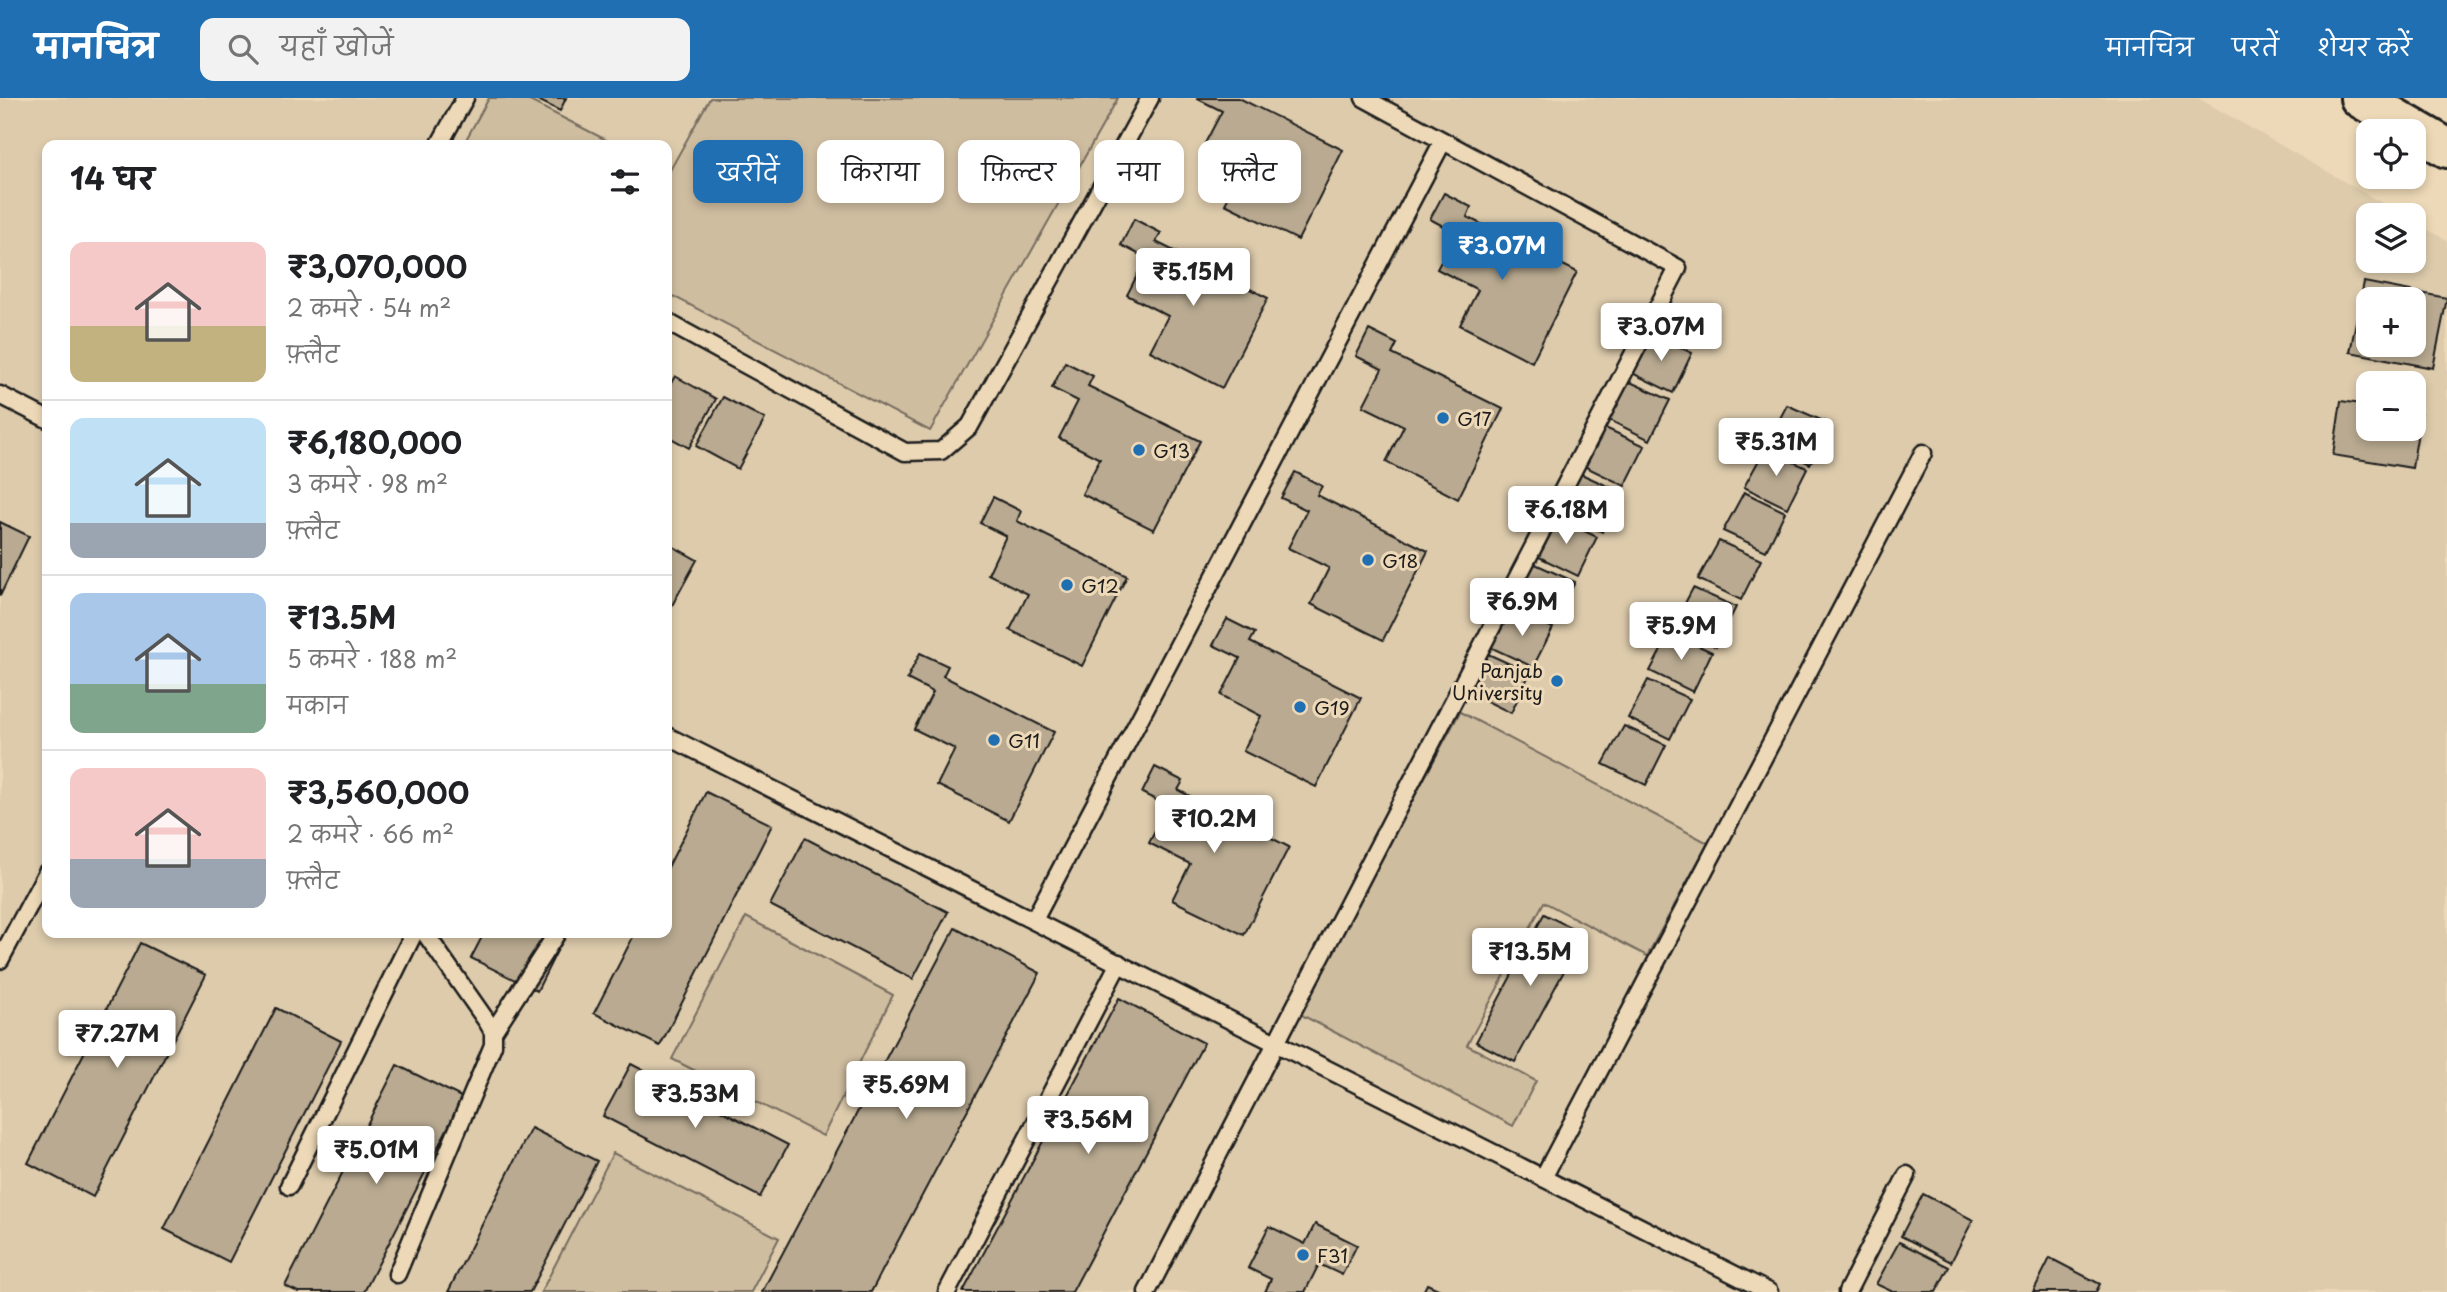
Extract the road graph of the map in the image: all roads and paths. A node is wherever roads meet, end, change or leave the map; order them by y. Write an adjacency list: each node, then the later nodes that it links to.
1 (465, 98): 5 (lane)
2 (1150, 98): 8 (lane)
3 (1364, 98): 6 (lane)
4 (2360, 98): 7 (street)
5 (442, 140)
6 (1443, 141): 14 (lane); 21 (lane)
7 (2447, 148)
8 (672, 325)
9 (0, 395): 10 (lane)
10 (42, 416)
11 (1923, 453): 23 (lane)
12 (672, 739): 14 (lane)
13 (42, 882): 18 (lane)
14 (1034, 920): 19 (lane)
15 (412, 938): 24 (lane)
16 (428, 938): 20 (lane)
17 (554, 938): 20 (lane)
18 (0, 960)
19 (1119, 963): 21 (lane); 26 (lane)
20 (493, 1032): 25 (lane)
21 (1276, 1042): 23 (lane); 27 (lane)
22 (1907, 1175): 29 (lane)
23 (1543, 1178): 28 (lane)
24 (289, 1186)
25 (397, 1274)
26 (947, 1292)
27 (1147, 1292)
28 (1769, 1292)
29 (1847, 1292)

